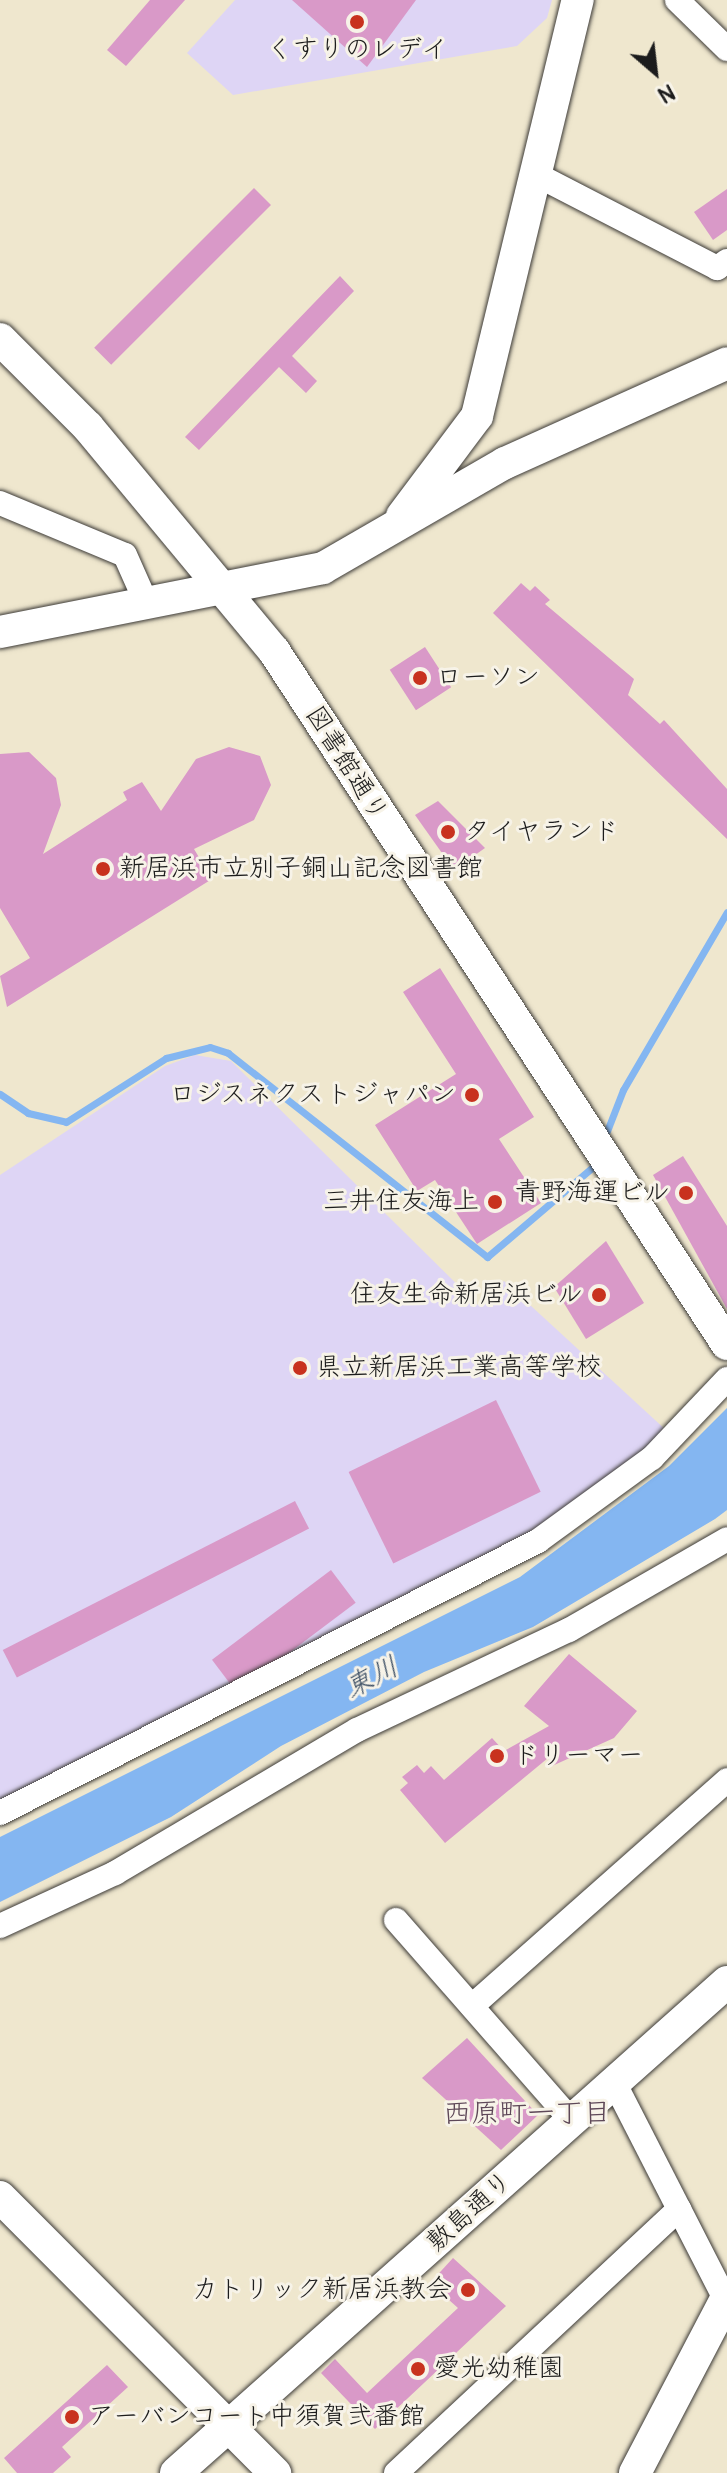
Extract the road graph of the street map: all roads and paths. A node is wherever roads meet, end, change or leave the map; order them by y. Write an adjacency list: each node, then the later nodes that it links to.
1 (578, 0): 4 (street)
2 (677, 0): 3 (street)
3 (727, 49)
4 (537, 175): 5 (street); 8 (street)
5 (724, 268)
6 (0, 339): 12 (street, 図書館通り)
7 (727, 363): 9 (street)
8 (477, 416): 9 (street); 11 (street)
9 (505, 463): 11 (street)
10 (0, 503): 13 (street)
11 (394, 526): 12 (street)
12 (231, 591): 13 (street); 15 (street, 図書館通り)
13 (145, 600): 14 (street)
14 (0, 632)
15 (727, 1344)
16 (727, 1379): 19 (street)
17 (727, 1539): 21 (street)
18 (727, 1780): 23 (street)
19 (0, 1813)
20 (396, 1920): 23 (street)
21 (0, 1926)
22 (727, 1982): 24 (street, 敷島通り)
23 (472, 2006): 25 (street)
24 (615, 2084): 25 (street, 敷島通り); 27 (street)
25 (572, 2121): 29 (street, 敷島通り)
26 (0, 2197): 29 (street)
27 (679, 2209): 28 (street); 32 (street)
28 (726, 2301): 33 (street)
29 (226, 2428): 30 (street, 敷島通り); 31 (street)
30 (176, 2473)
31 (275, 2473)
32 (396, 2473)
33 (635, 2473)

